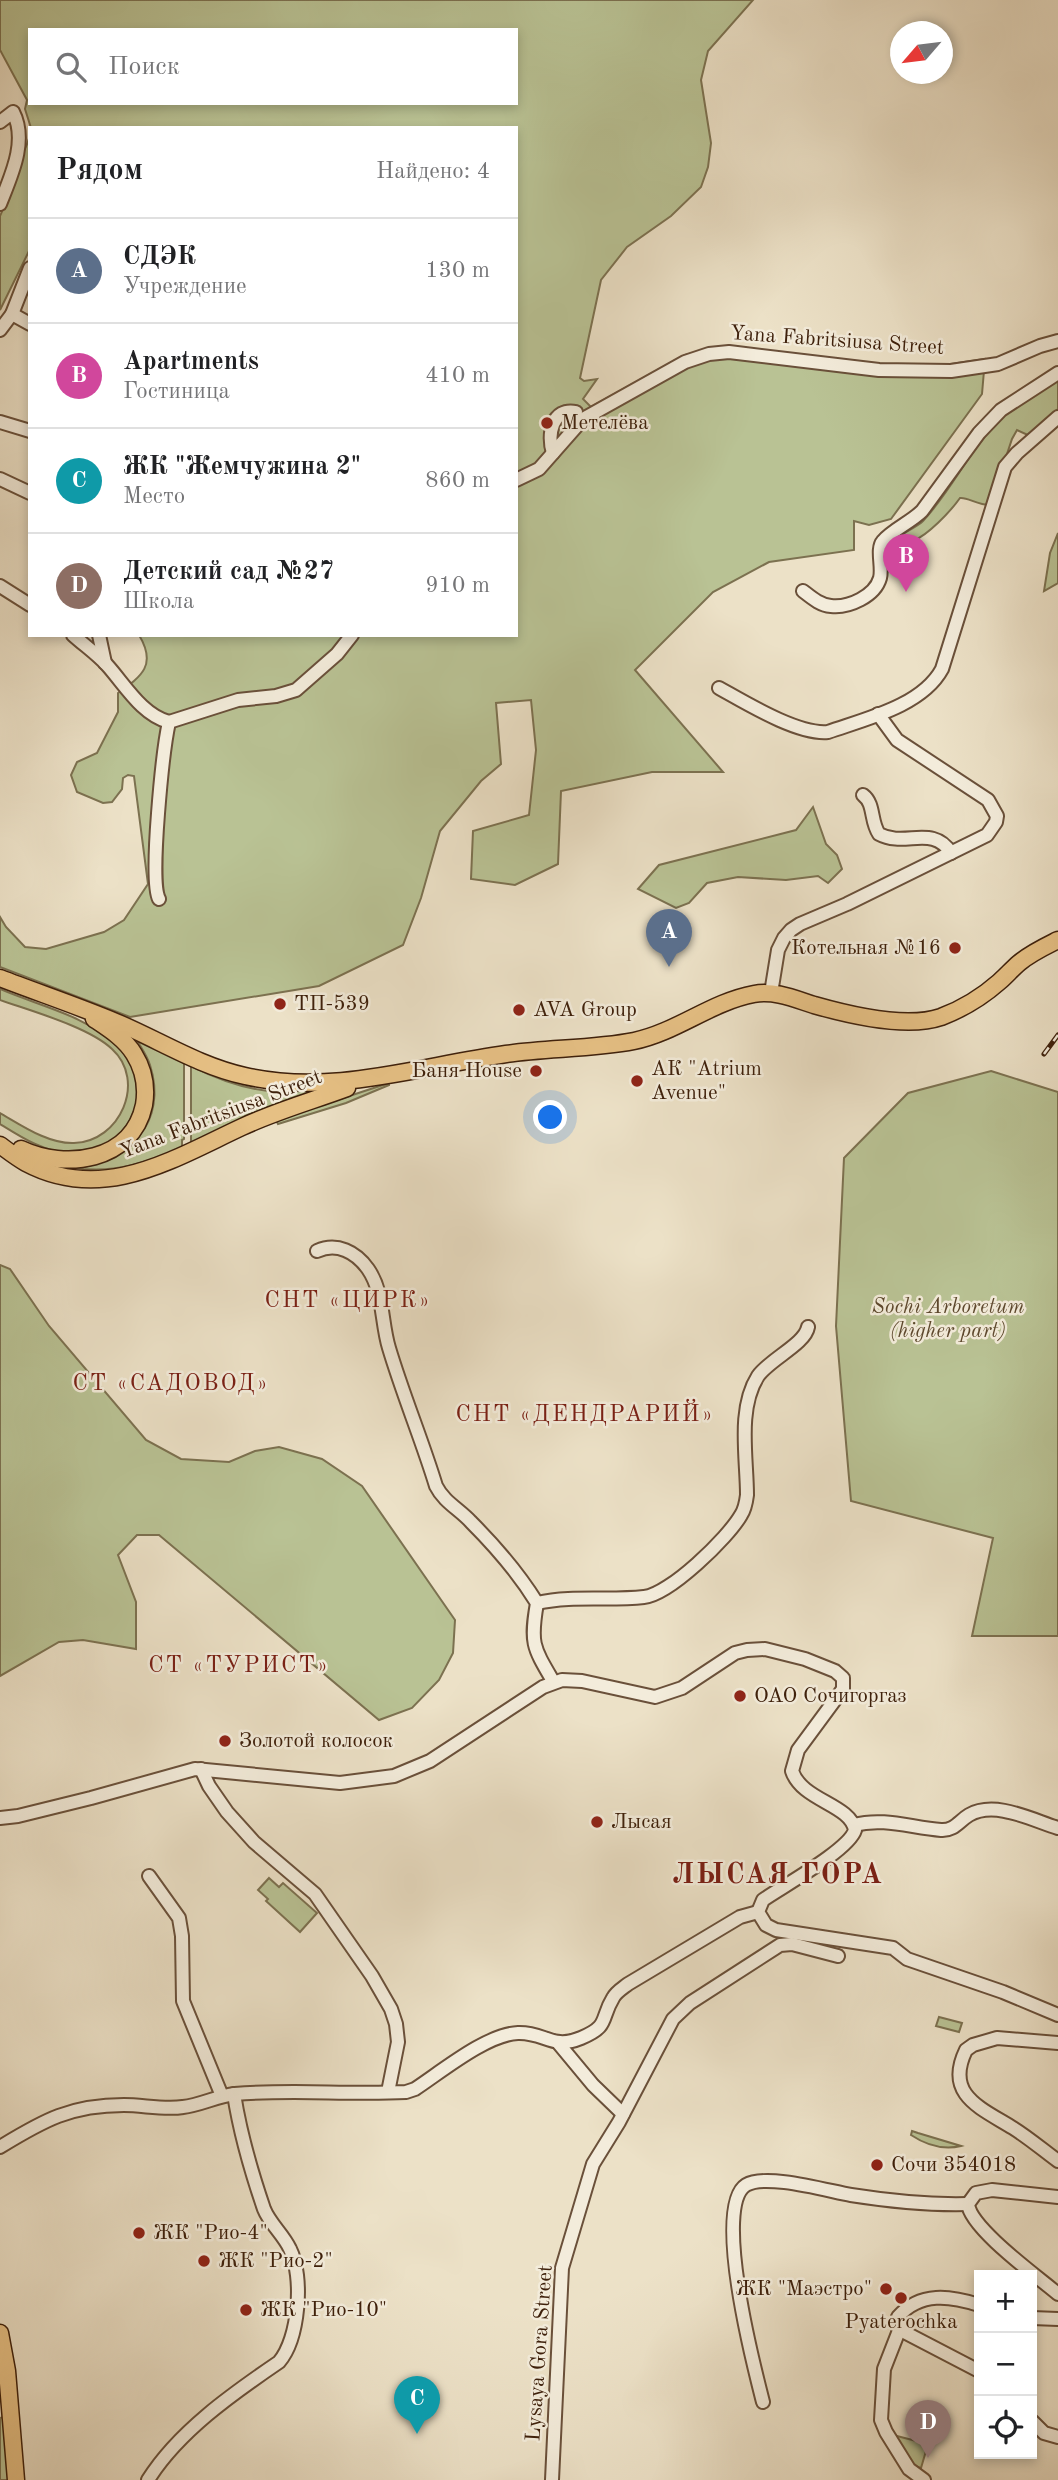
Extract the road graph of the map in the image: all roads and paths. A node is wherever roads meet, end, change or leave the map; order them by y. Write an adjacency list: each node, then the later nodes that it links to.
1 (0, 122): 2 (street)
2 (0, 204)
3 (28, 273): 4 (street)
4 (12, 314): 5 (street); 6 (street)
5 (28, 323)
6 (0, 330)
7 (1058, 341): 9 (street, Yana Fabritsiusa Street)
8 (1058, 373): 18 (street)
9 (579, 415): 13 (street); 13 (street)
10 (1058, 417): 25 (street)
11 (0, 422): 12 (street)
12 (28, 430)
13 (553, 453): 15 (street)
14 (0, 479): 16 (street)
15 (518, 479)
16 (28, 492)
17 (0, 586): 19 (street)
18 (803, 592)
19 (28, 605)
20 (75, 637): 23 (street)
21 (99, 637): 23 (street)
22 (350, 637): 26 (street)
23 (105, 663): 26 (street)
24 (719, 688): 25 (street)
25 (878, 714): 28 (street)
26 (169, 722): 29 (street)
27 (863, 795): 28 (street)
28 (951, 853): 32 (street)
29 (159, 899)
30 (1058, 940): 32 (main road, Yana Fabritsiusa Street)
31 (0, 978): 33 (main road, Yana Fabritsiusa Street)
32 (771, 993): 34 (main road, Yana Fabritsiusa Street)
33 (72, 1004): 34 (main road, Yana Fabritsiusa Street); 35 (main road)
34 (379, 1077): 35 (main road, Yana Fabritsiusa Street)
35 (0, 1142)
36 (317, 1251): 38 (street)
37 (808, 1327): 38 (street)
38 (537, 1603): 39 (street)
39 (553, 1681): 40 (street); 42 (street)
40 (201, 1769): 41 (street); 50 (street)
41 (0, 1818)
42 (854, 1825): 43 (street); 45 (street)
43 (1058, 1828)
44 (149, 1876): 51 (street)
45 (758, 1912): 47 (street); 49 (street)
46 (838, 1956): 52 (street, Lysaya Gora Street)
47 (1058, 2015)
48 (1058, 2043): 54 (street)
49 (559, 2044): 50 (street); 52 (street)
50 (388, 2092): 51 (street)
51 (228, 2095): 53 (street); 68 (street)
52 (623, 2114): 69 (street, Lysaya Gora Street)
53 (0, 2147)
54 (1058, 2161)
55 (1058, 2197): 56 (street)
56 (968, 2204): 57 (street); 64 (street)
57 (1058, 2294)
58 (974, 2304): 61 (street)
59 (1037, 2318): 60 (street)
60 (1058, 2319)
61 (900, 2328): 63 (street); 70 (street)
62 (0, 2333): 67 (main road)
63 (974, 2368)
64 (763, 2402)
65 (1037, 2426): 66 (street)
66 (1058, 2437)
67 (16, 2480)
68 (148, 2480)
69 (552, 2480)
70 (924, 2480)

